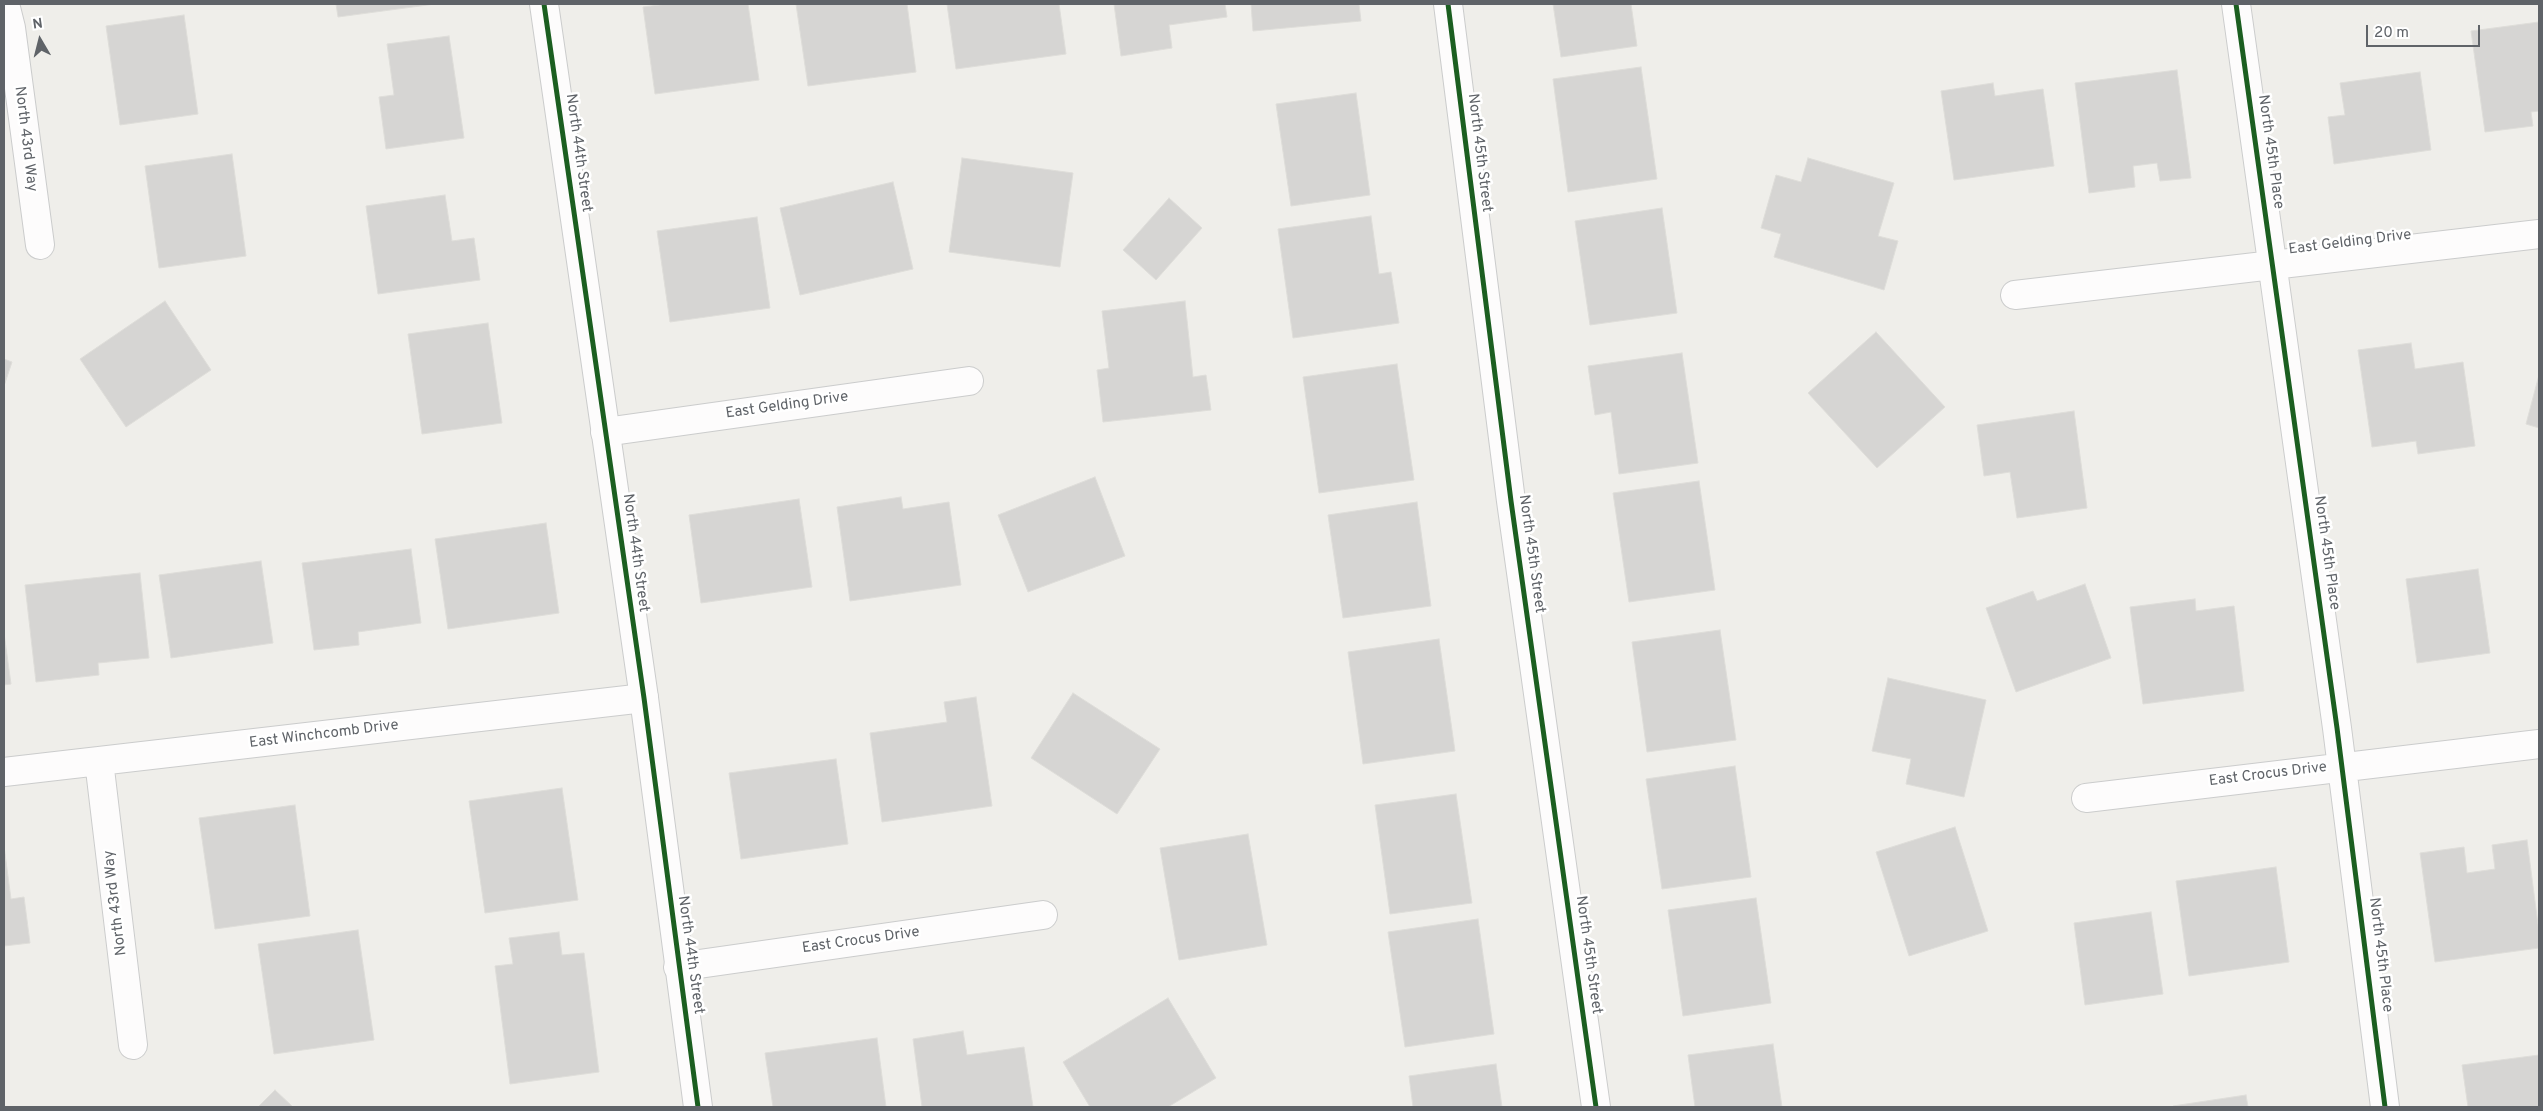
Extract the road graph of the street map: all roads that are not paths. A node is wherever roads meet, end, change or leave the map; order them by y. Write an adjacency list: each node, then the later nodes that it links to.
1 (5, 4): 6 (street, North 43rd Way)
2 (544, 4): 10 (street, North 44th Street)
3 (1448, 4): 21 (street, North 45th Street)
4 (2236, 4): 7 (street, North 45th Place)
5 (2539, 234): 7 (street, East Gelding Drive)
6 (40, 245)
7 (2273, 264): 8 (street, East Gelding Drive); 14 (street, North 45th Place)
8 (2015, 295)
9 (969, 381): 10 (street, East Gelding Drive)
10 (605, 432): 11 (street, North 44th Street)
11 (644, 698): 13 (street, East Winchcomb Drive); 18 (street, North 44th Street)
12 (2539, 744): 14 (street, East Crocus Drive)
13 (99, 761): 15 (street, East Winchcomb Drive); 19 (street, North 43rd Way)
14 (2342, 767): 16 (street, East Crocus Drive); 22 (street, North 45th Place)
15 (4, 772)
16 (2086, 798)
17 (1043, 915): 18 (street, East Crocus Drive)
18 (678, 967): 20 (street, North 44th Street)
19 (133, 1045)
20 (698, 1107)
21 (1596, 1107)
22 (2385, 1107)

